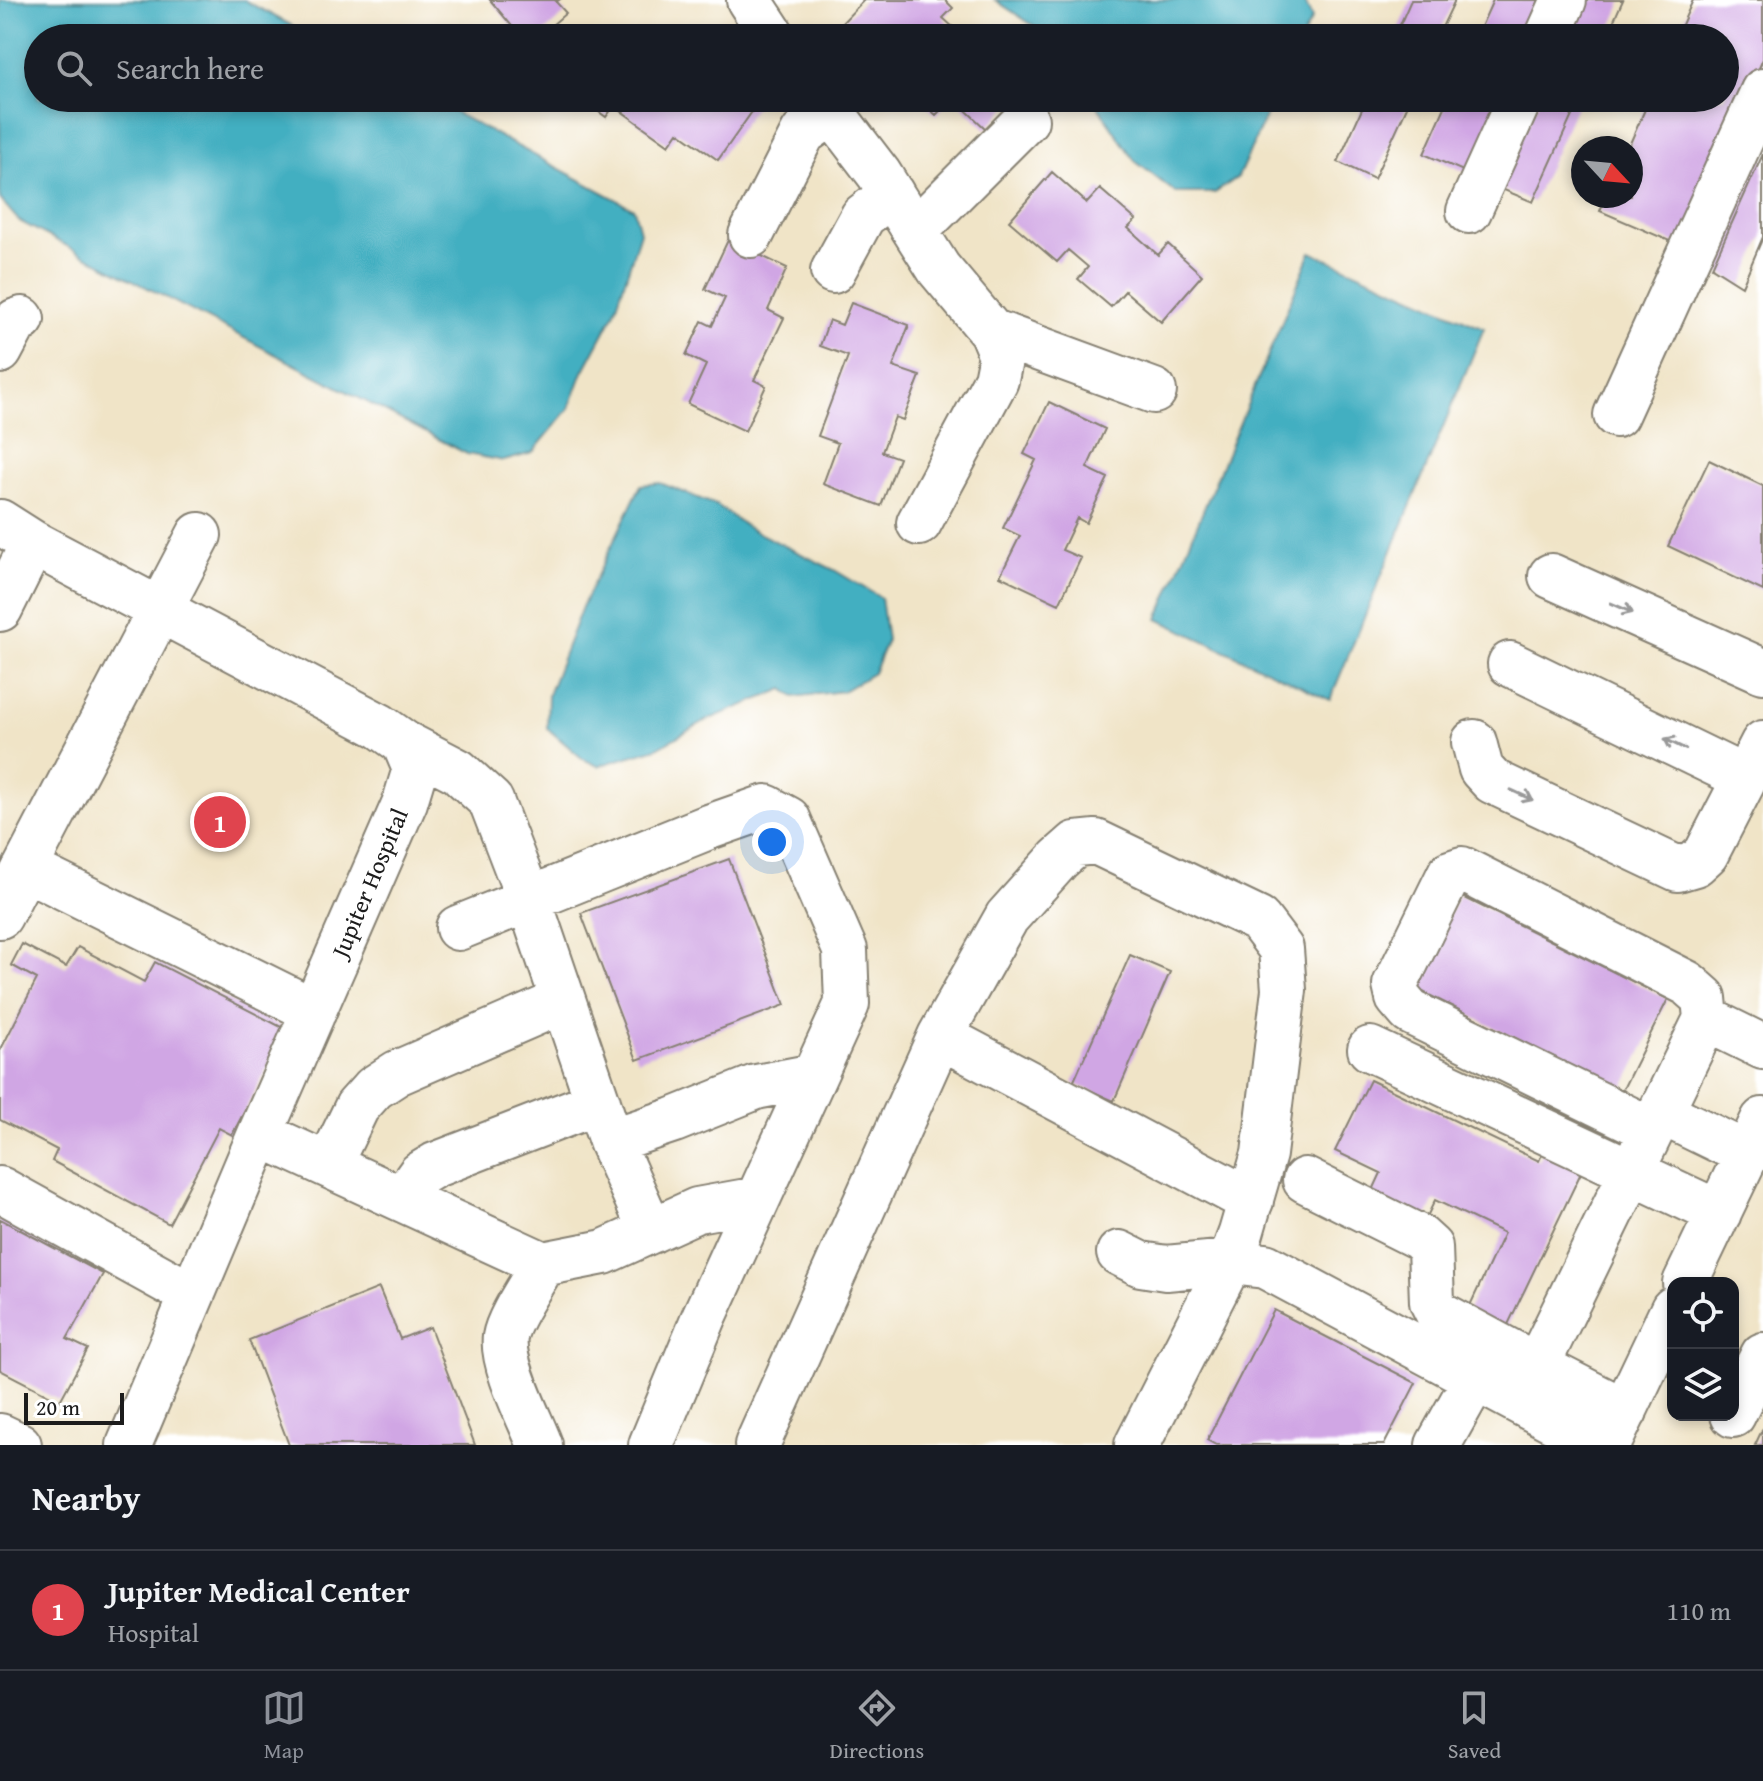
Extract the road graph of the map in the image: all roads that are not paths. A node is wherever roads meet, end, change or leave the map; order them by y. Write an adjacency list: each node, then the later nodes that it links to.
1 (749, 0): 3 (street)
2 (1564, 0): 4 (street)
3 (765, 24)
4 (1553, 24)
5 (1763, 91): 17 (street)
6 (821, 112): 13 (street)
7 (832, 112): 10 (street)
8 (1514, 112): 11 (street)
9 (1026, 120): 12 (street)
10 (892, 194): 12 (street); 14 (street)
11 (1469, 211)
12 (915, 231): 15 (street)
13 (751, 235)
14 (833, 271)
15 (991, 331): 16 (street); 18 (street)
16 (1154, 391)
17 (1616, 415)
18 (919, 523)
19 (17, 532): 22 (street); 23 (street)
20 (199, 535): 23 (street)
21 (1551, 576): 25 (street, one-way to 25)
22 (0, 609)
23 (160, 610): 27 (street); 29 (street)
24 (1510, 664): 28 (street, one-way to 24)
25 (1763, 671)
26 (1474, 742): 28 (street, one-way to 28)
27 (404, 743): 30 (street); 34 (street, Jupiter Hospital)
28 (1754, 760)
29 (25, 868): 31 (street); 34 (street)
30 (529, 900): 32 (street); 33 (street); 39 (street)
31 (0, 916)
32 (458, 928)
33 (563, 1001): 41 (street); 44 (street)
34 (314, 1011): 42 (street, Jupiter Hospital)
35 (1706, 1019): 37 (street); 40 (street); 40 (street)
36 (940, 1036): 50 (street); 50 (street); 70 (street)
37 (1763, 1047)
38 (1370, 1049): 45 (street)
39 (814, 1076): 41 (street); 49 (street)
40 (1656, 1121): 43 (street); 45 (street)
41 (605, 1122): 48 (street); 52 (street)
42 (260, 1134): 44 (street); 57 (street, Jupiter Hospital)
43 (1755, 1137): 51 (street)
44 (329, 1165): 48 (street)
45 (1632, 1171): 51 (street); 60 (street)
46 (1305, 1180): 60 (street)
47 (0, 1189): 57 (street)
48 (402, 1199): 55 (street)
49 (758, 1199): 52 (street); 69 (street)
50 (1251, 1201): 54 (street)
51 (1719, 1213): 56 (street)
52 (651, 1231): 55 (street)
53 (1119, 1253): 54 (street)
54 (1230, 1262): 61 (street); 71 (street)
55 (543, 1264): 68 (street)
56 (1688, 1277)
57 (192, 1295): 67 (street, Jupiter Hospital)
58 (1667, 1321): 64 (street)
59 (1763, 1355): 62 (street)
60 (1537, 1366): 64 (street)
61 (1475, 1379): 64 (street); 72 (street)
62 (1739, 1403)
63 (1730, 1421): 73 (street)
64 (1611, 1434)
65 (0, 1436): 66 (street)
66 (19, 1445)
67 (129, 1445)
68 (540, 1445)
69 (651, 1445)
70 (757, 1445)
71 (1137, 1445)
72 (1438, 1445)
73 (1718, 1445)

